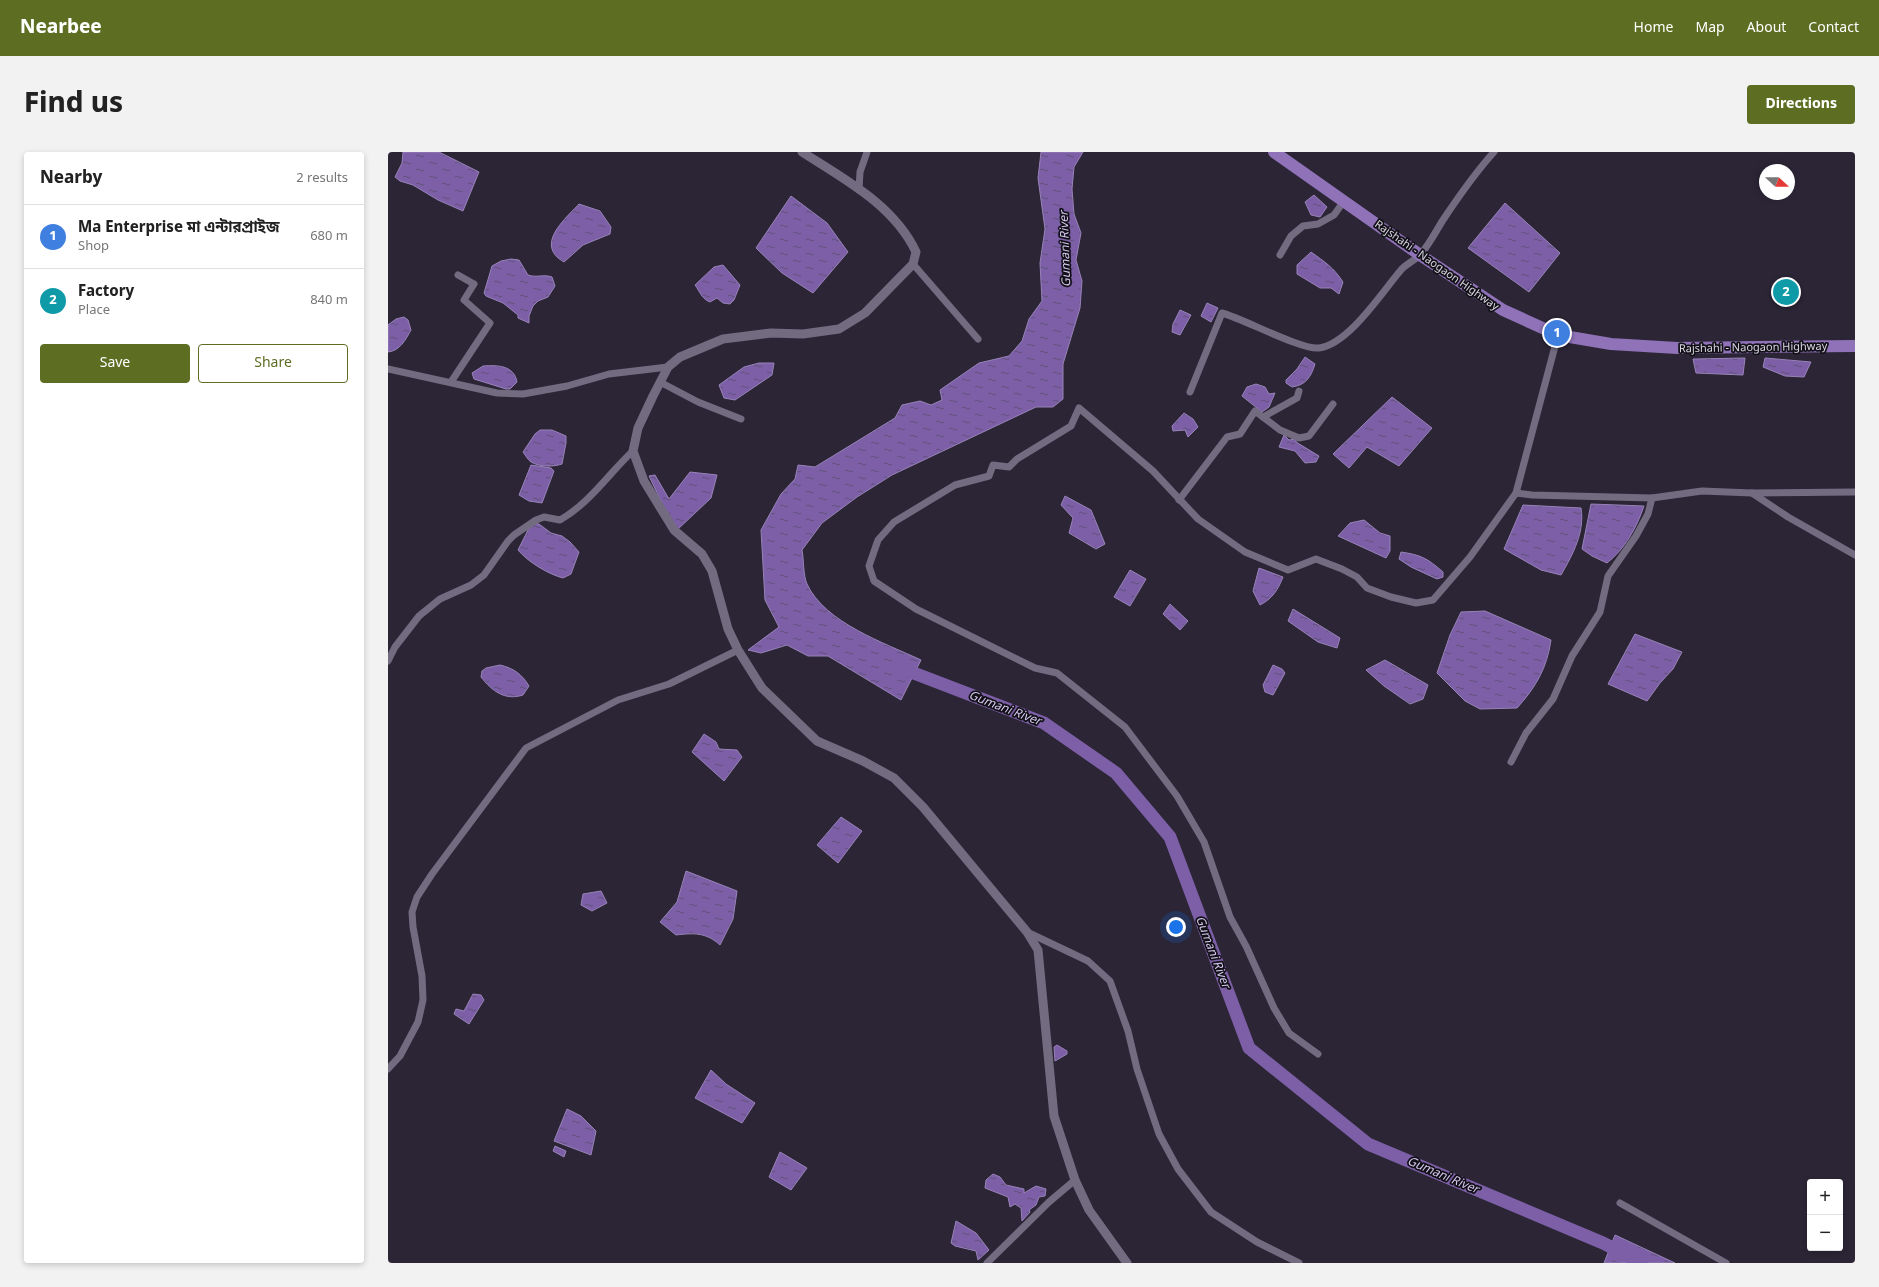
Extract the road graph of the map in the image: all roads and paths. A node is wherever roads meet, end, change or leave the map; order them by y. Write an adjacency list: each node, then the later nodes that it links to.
1 (802, 152): 5 (street)
2 (867, 152): 5 (street)
3 (1274, 152): 6 (main road, Rajshahi - Naogaon Highway)
4 (1494, 152): 8 (street)
5 (859, 190): 9 (street)
6 (1344, 201): 7 (street); 8 (main road, Rajshahi - Naogaon Highway)
7 (1280, 255)
8 (1420, 255): 11 (main road, Rajshahi - Naogaon Highway); 19 (street)
9 (913, 264): 12 (street); 14 (street)
10 (458, 275): 16 (street)
11 (1558, 335): 13 (main road, Rajshahi - Naogaon Highway); 25 (street)
12 (978, 339)
13 (1855, 346)
14 (668, 367): 16 (street); 17 (street)
15 (388, 369): 16 (street)
16 (451, 382)
17 (660, 382): 22 (street); 23 (street)
18 (1300, 391): 21 (street)
19 (1190, 392)
20 (1333, 404): 21 (street)
21 (1263, 417): 28 (street)
22 (741, 419)
23 (633, 451): 30 (street); 31 (street)
24 (1855, 492): 26 (street)
25 (1516, 493): 27 (street); 28 (street)
26 (1752, 493): 27 (street); 29 (street)
27 (1652, 498): 32 (street)
28 (1179, 500): 34 (street)
29 (1855, 555)
30 (738, 650): 33 (street); 35 (street)
31 (388, 661)
32 (1511, 762)
33 (1027, 932): 36 (street); 40 (street)
34 (1318, 1054)
35 (388, 1069)
36 (1075, 1180): 38 (street); 39 (street)
37 (1620, 1203): 41 (street)
38 (987, 1263)
39 (1126, 1263)
40 (1299, 1263)
41 (1726, 1263)

